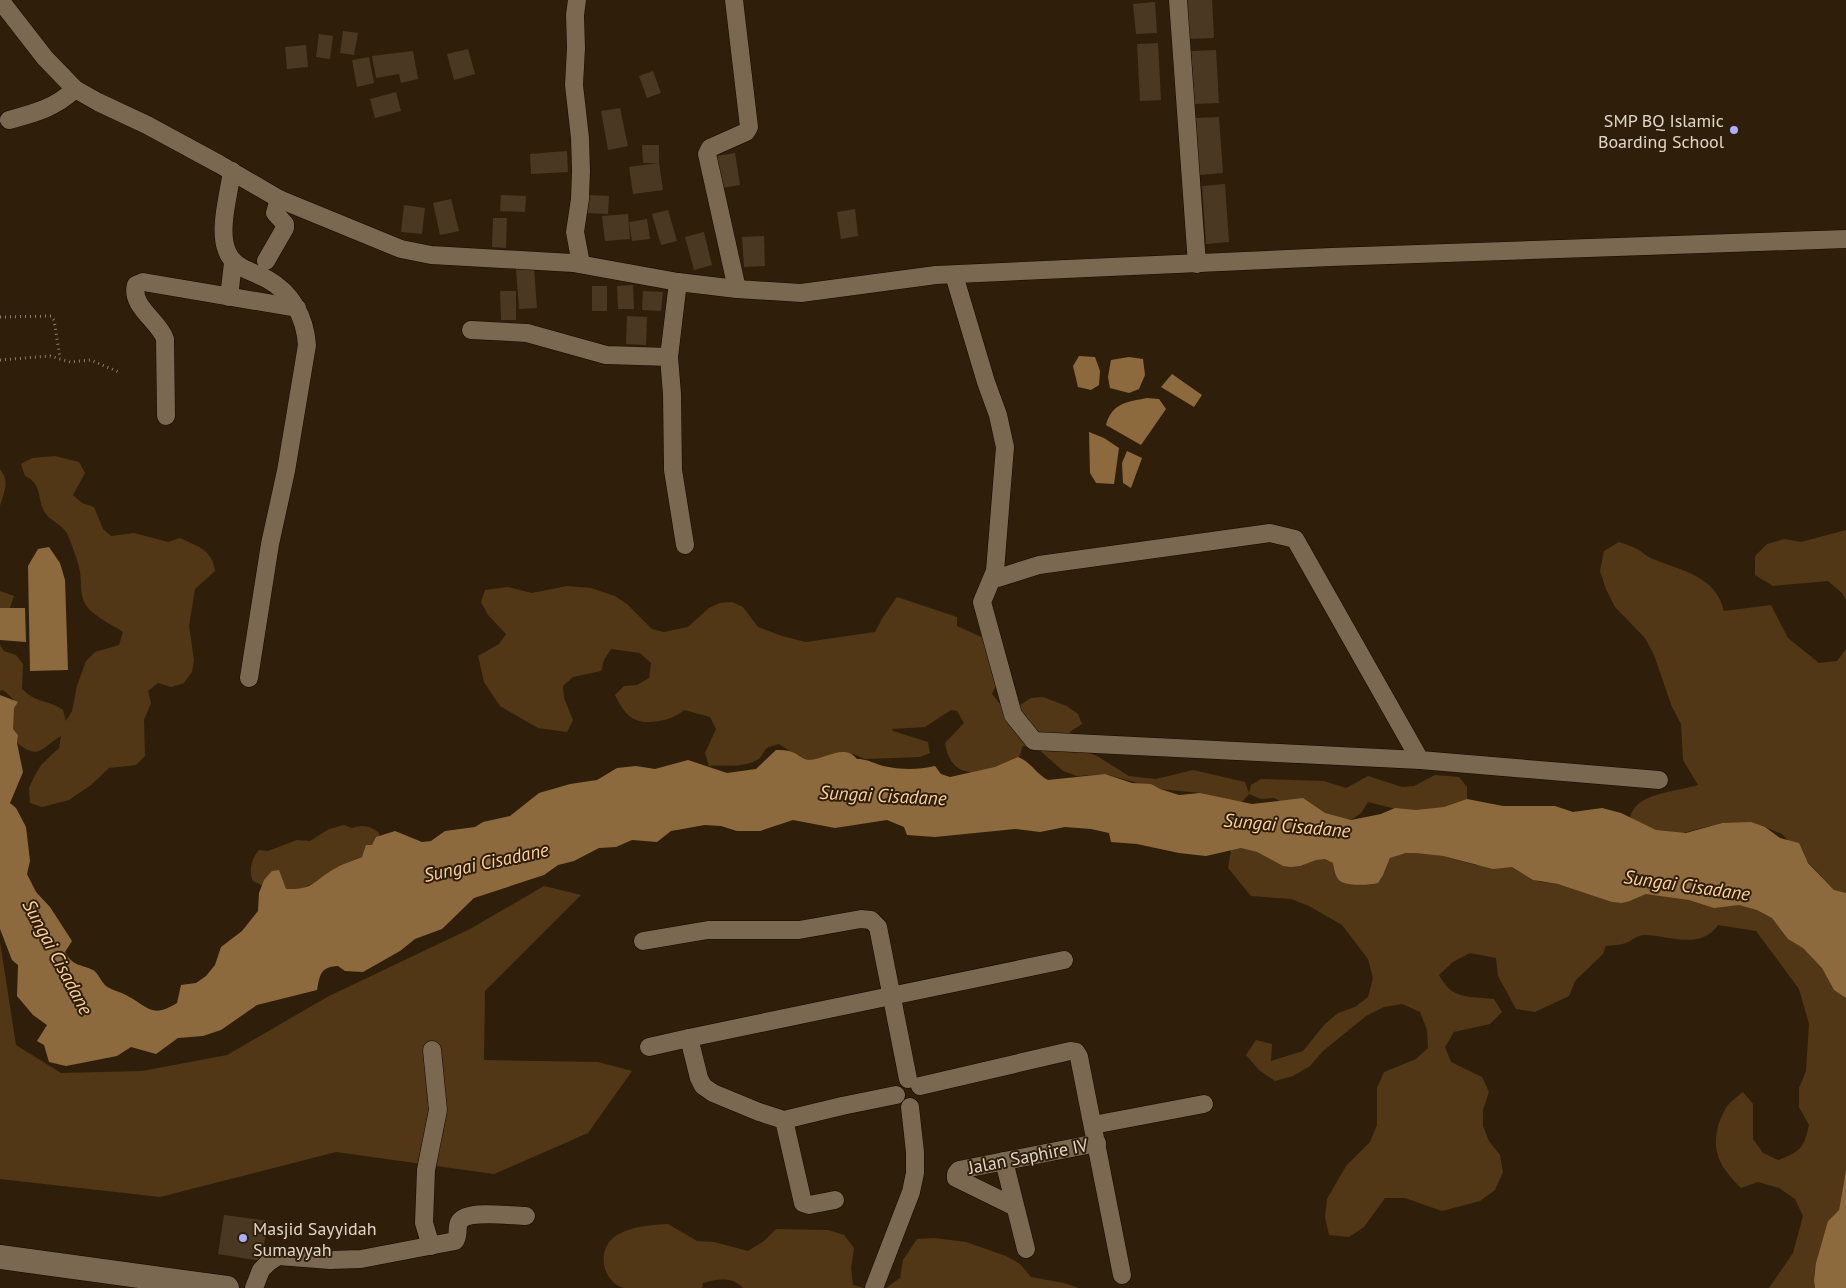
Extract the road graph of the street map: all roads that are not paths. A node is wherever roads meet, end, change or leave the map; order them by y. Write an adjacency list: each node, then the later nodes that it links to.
1 (0, 0): 5 (street)
2 (577, 0): 12 (street)
3 (734, 0): 16 (street)
4 (1178, 0): 13 (street)
5 (75, 89): 6 (street); 7 (street)
6 (9, 120)
7 (232, 171): 8 (street); 11 (street)
8 (278, 199): 10 (street); 12 (street)
9 (1846, 239): 13 (street)
10 (266, 261)
11 (233, 262): 17 (street); 18 (street)
12 (581, 264): 15 (street)
13 (1197, 264): 14 (street)
14 (954, 275): 16 (street); 23 (street)
15 (678, 282): 16 (street); 20 (street)
16 (737, 289)
17 (229, 297): 18 (street); 21 (street)
18 (297, 308): 24 (street)
19 (472, 330): 20 (street)
20 (669, 356): 22 (street)
21 (166, 416)
22 (686, 545)
23 (995, 571): 25 (street); 25 (street)
24 (249, 678)
25 (1420, 760): 26 (street)
26 (1659, 780)
27 (643, 941): 29 (street)
28 (1064, 960): 29 (street)
29 (892, 995): 30 (street); 33 (street)
30 (689, 1038): 31 (street); 37 (street)
31 (649, 1047)
32 (432, 1050): 44 (street)
33 (914, 1082): 34 (street); 36 (street); 38 (street)
34 (896, 1095): 36 (street); 37 (street)
35 (1204, 1104): 38 (street)
36 (910, 1107): 50 (street)
37 (784, 1120): 41 (street)
38 (1093, 1125): 39 (street)
39 (1097, 1143): 40 (street, Jalan Saphire IV); 47 (street)
40 (1004, 1161): 42 (street); 42 (street, Jalan Saphire IV)
41 (835, 1200)
42 (1015, 1206): 45 (street)
43 (526, 1216): 44 (street)
44 (431, 1246): 49 (street)
45 (1026, 1249)
46 (0, 1257): 48 (main road)
47 (1122, 1275)
48 (227, 1288)
49 (254, 1288)
50 (874, 1288)

